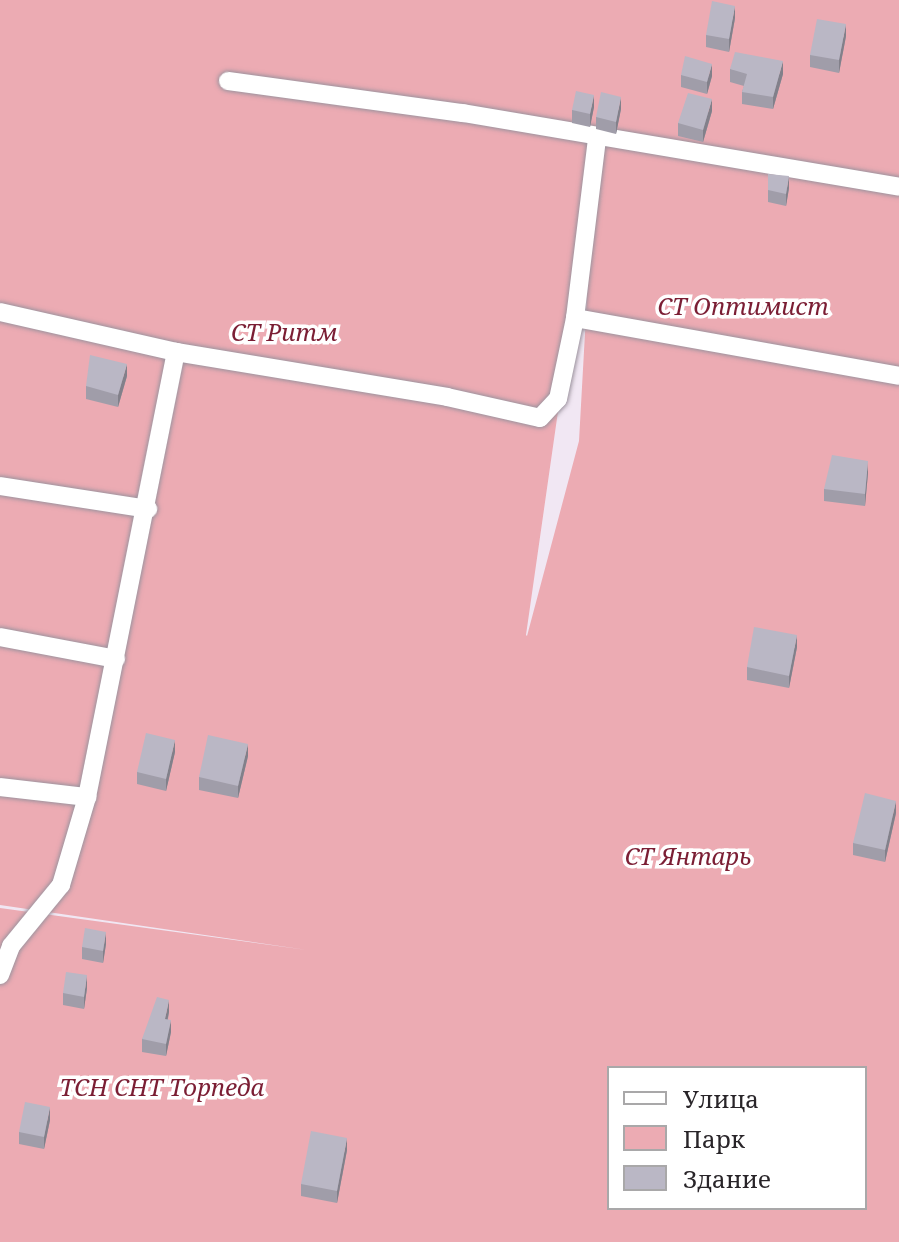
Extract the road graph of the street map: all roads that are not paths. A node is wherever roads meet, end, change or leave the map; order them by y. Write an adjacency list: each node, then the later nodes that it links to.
1 (228, 81): 2 (street)
2 (597, 138): 3 (street); 5 (street)
3 (899, 187)
4 (0, 312): 6 (street)
5 (575, 318): 6 (street); 7 (street)
6 (176, 352): 9 (street)
7 (899, 376)
8 (0, 486): 9 (street)
9 (148, 509): 11 (street)
10 (0, 637): 11 (street)
11 (116, 659): 13 (street)
12 (0, 787): 13 (street)
13 (87, 797): 14 (street)
14 (1, 972)

